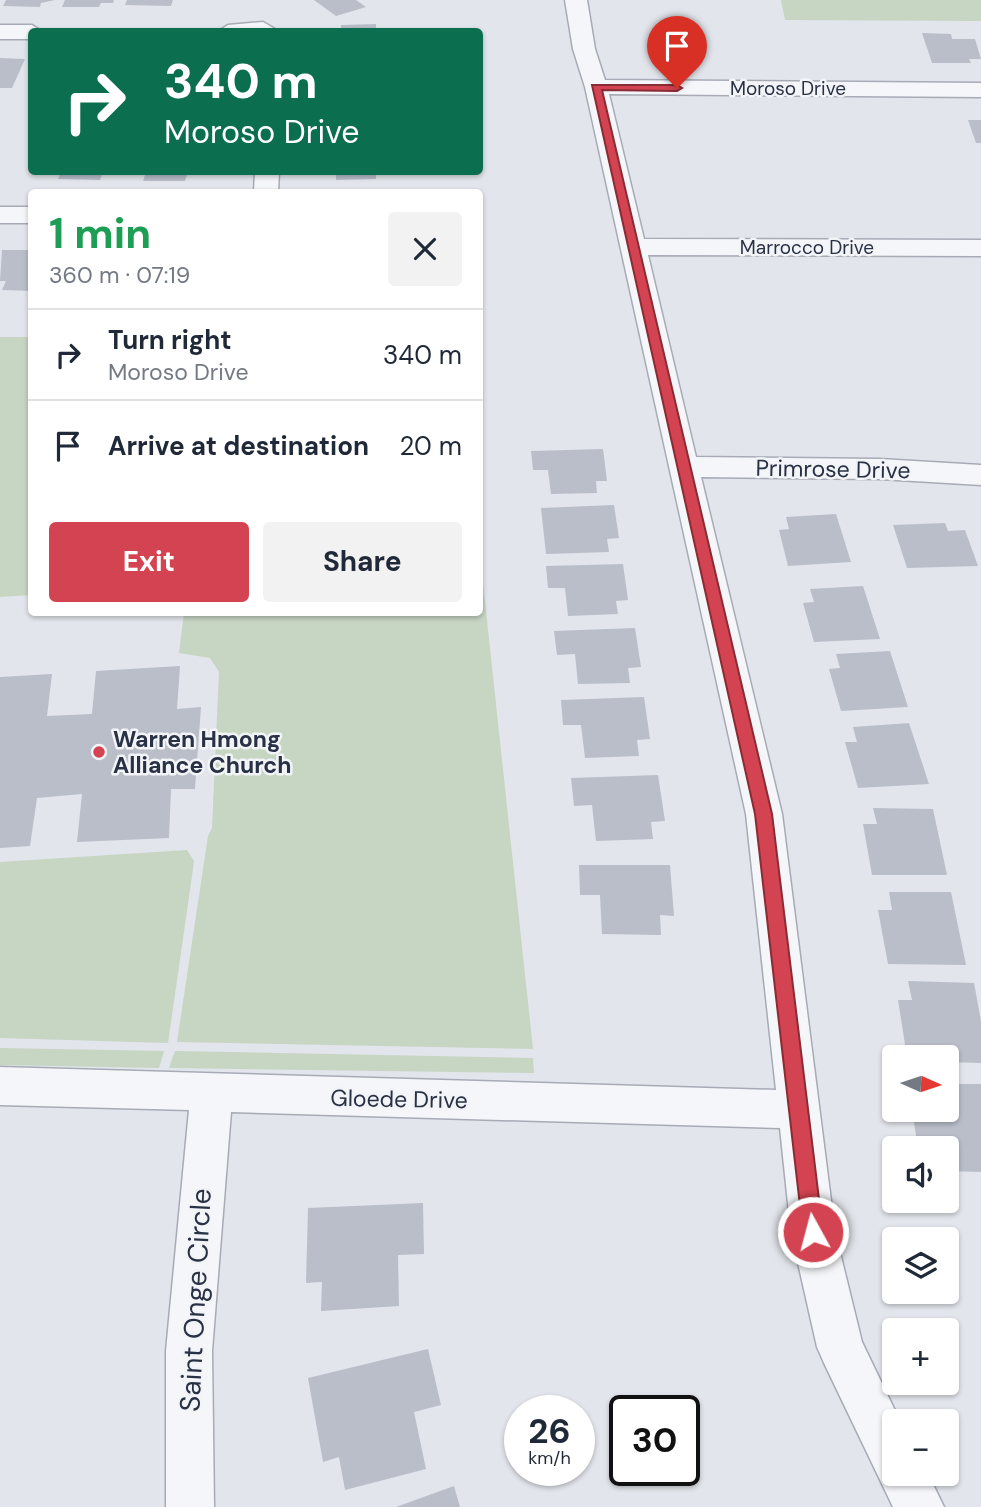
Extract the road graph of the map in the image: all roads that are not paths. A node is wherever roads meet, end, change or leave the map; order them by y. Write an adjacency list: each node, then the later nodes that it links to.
1 (576, 0): 4 (street)
2 (0, 32): 3 (street)
3 (28, 32)
4 (596, 87): 5 (street, Moroso Drive); 8 (street)
5 (981, 90)
6 (0, 215): 7 (street)
7 (28, 215)
8 (633, 247): 9 (street, Marrocco Drive); 10 (street)
9 (981, 248)
10 (684, 467): 11 (street, Primrose Drive); 14 (street)
11 (981, 475)
12 (0, 1087): 13 (street, Gloede Drive)
13 (212, 1094): 14 (street, Gloede Drive); 17 (street, Saint Onge Circle)
14 (798, 1110): 15 (street)
15 (882, 1435)
16 (909, 1486): 18 (street)
17 (190, 1507)
18 (920, 1507)

